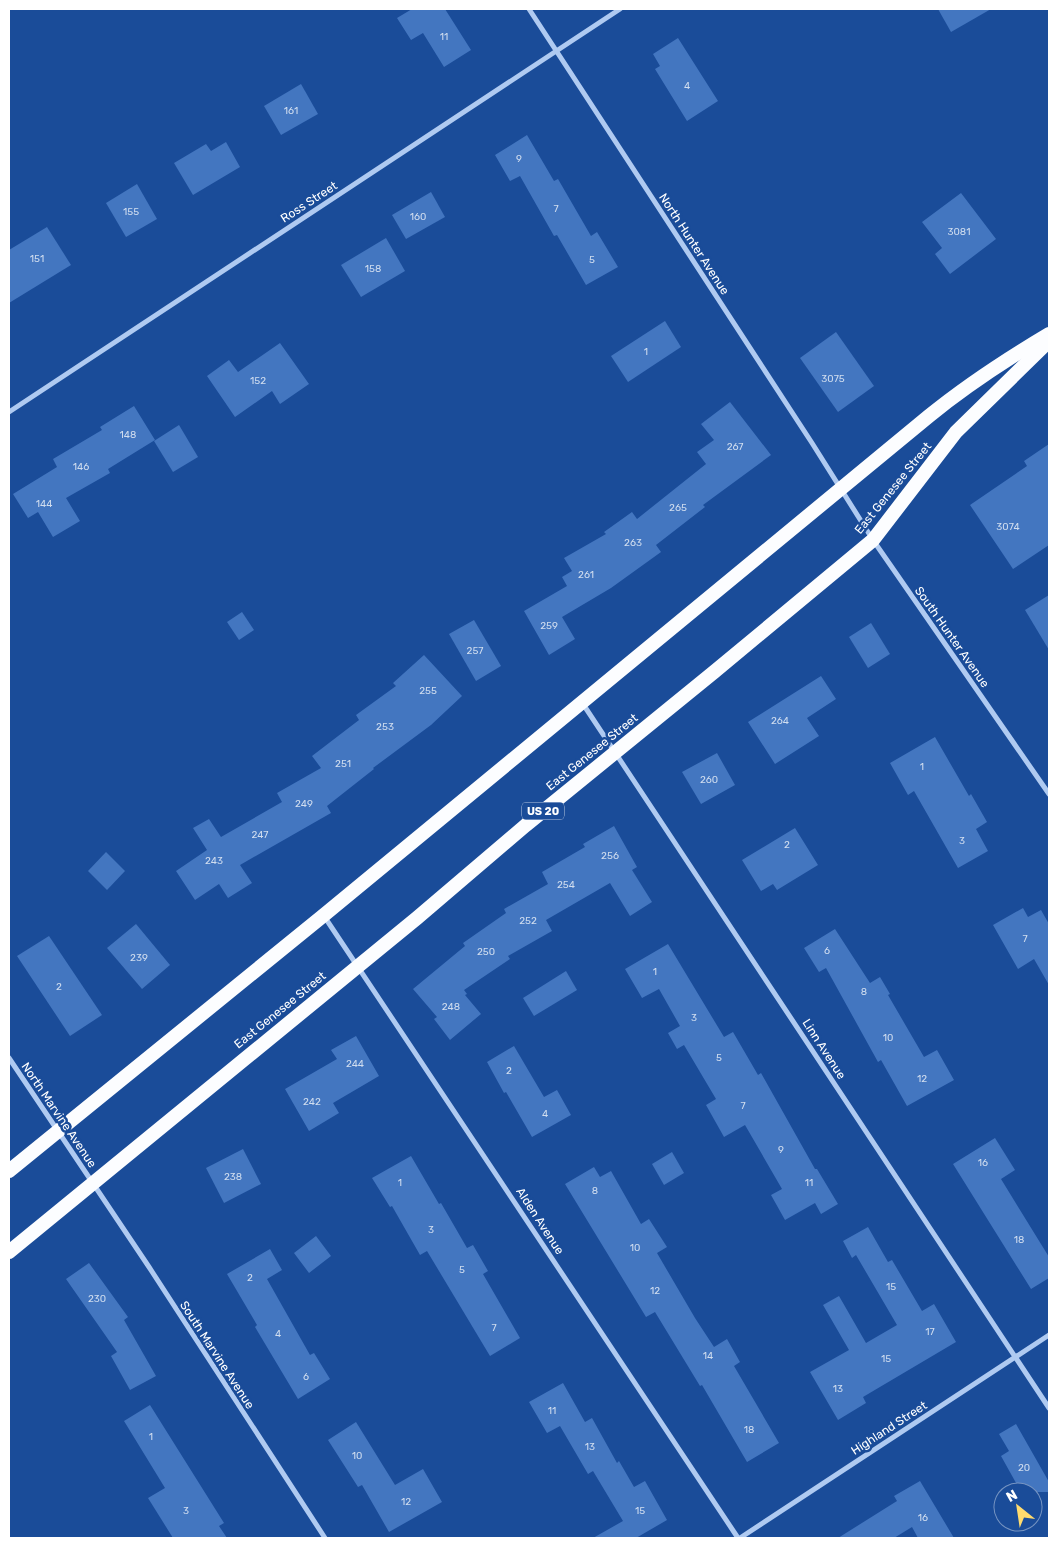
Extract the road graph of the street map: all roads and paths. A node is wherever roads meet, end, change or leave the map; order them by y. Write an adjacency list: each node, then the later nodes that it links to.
1 (529, 9): 3 (street, North Hunter Avenue)
2 (620, 9): 3 (street, Ross Street)
3 (556, 51): 6 (street, Ross Street); 7 (street, North Hunter Avenue)
4 (1049, 333): 7 (highway, East Genesee Street)
5 (1049, 341): 8 (highway, East Genesee Street / US 20)
6 (9, 412)
7 (840, 490): 8 (street, South Hunter Avenue); 9 (highway, East Genesee Street)
8 (873, 540): 10 (highway, East Genesee Street / US 20); 11 (street, South Hunter Avenue)
9 (581, 702): 10 (street, Linn Avenue); 12 (highway, East Genesee Street)
10 (615, 752): 13 (highway, East Genesee Street / US 20); 20 (street, Linn Avenue)
11 (1049, 794)
12 (324, 915): 13 (street, Alden Avenue); 15 (highway, East Genesee Street)
13 (358, 965): 17 (highway, East Genesee Street / US 20); 23 (street, Alden Avenue)
14 (9, 1058): 15 (street, North Marvine Avenue)
15 (58, 1130): 16 (highway, East Genesee Street); 17 (street, North Marvine Avenue)
16 (9, 1171)
17 (92, 1184): 18 (highway, East Genesee Street / US 20); 22 (street, South Marvine Avenue)
18 (9, 1252)
19 (1049, 1335): 20 (street, Highland Street)
20 (1016, 1357): 21 (street, Linn Avenue); 23 (street, Highland Street)
21 (1049, 1408)
22 (325, 1538)
23 (739, 1538)

